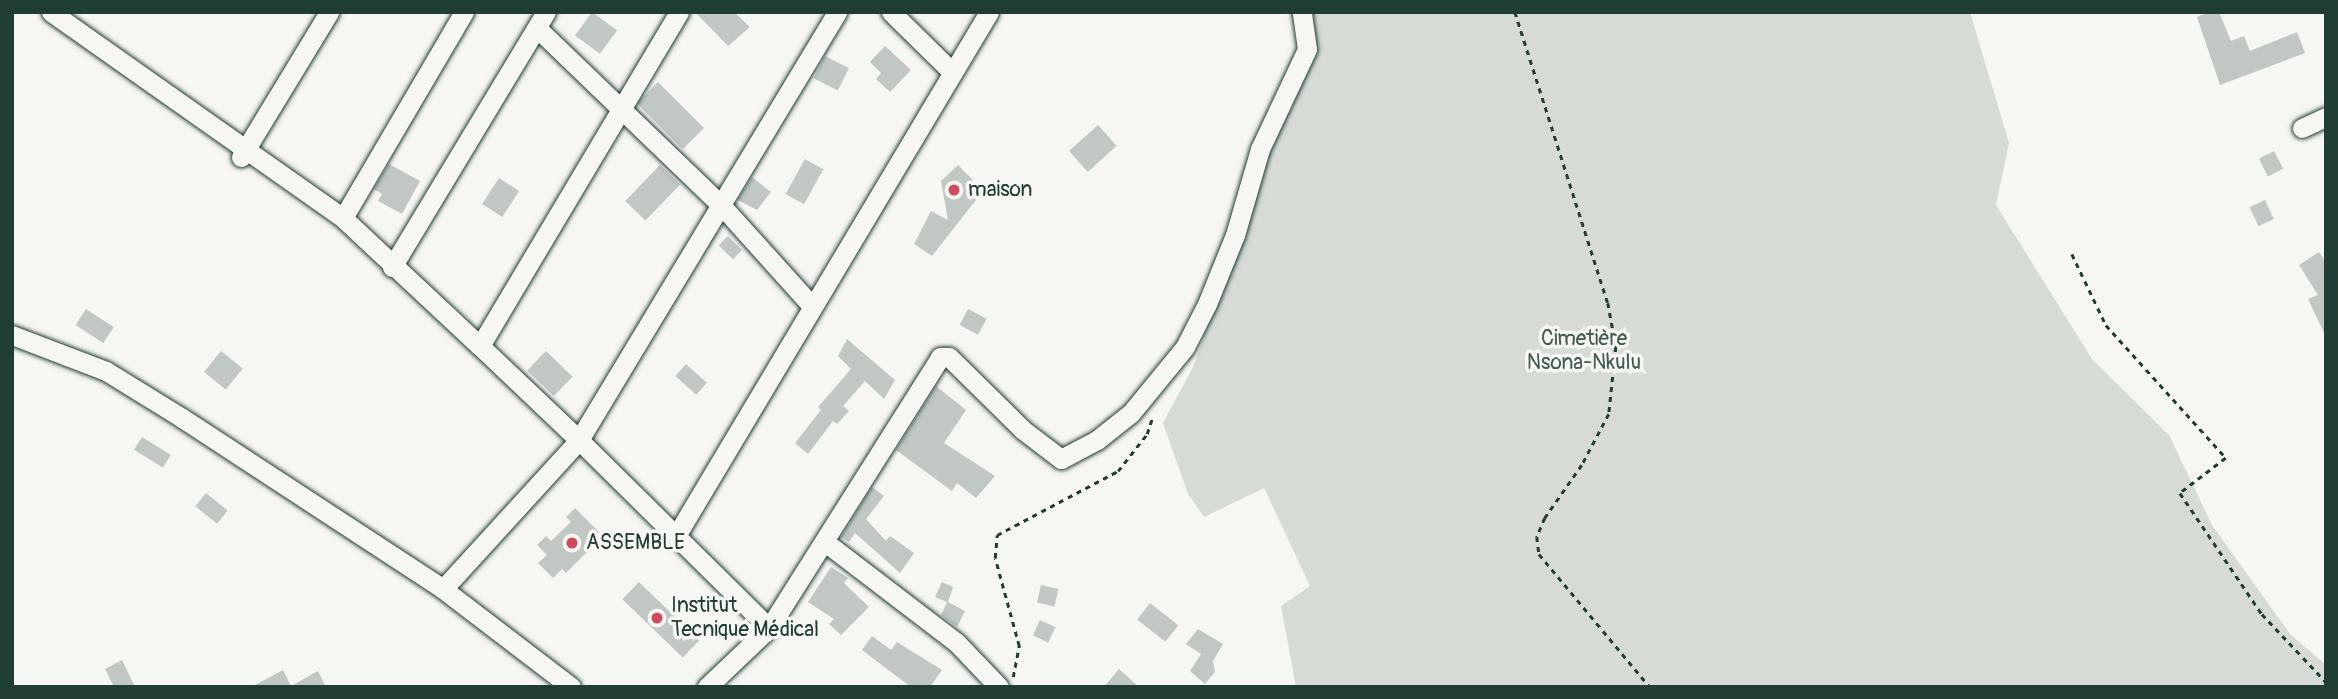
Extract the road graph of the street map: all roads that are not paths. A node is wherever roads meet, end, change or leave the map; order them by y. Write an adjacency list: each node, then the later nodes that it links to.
1 (51, 12): 14 (street)
2 (329, 12): 14 (street)
3 (464, 12): 16 (street)
4 (679, 12): 11 (street)
5 (837, 12): 15 (street)
6 (891, 12): 10 (street)
7 (989, 12): 10 (street)
8 (1302, 12): 23 (street)
9 (541, 20): 11 (street); 17 (street)
10 (951, 71): 18 (street)
11 (622, 114): 15 (street); 20 (street)
12 (2326, 117): 13 (street)
13 (2302, 128)
14 (244, 153): 16 (street)
15 (720, 205): 18 (street); 21 (street)
16 (343, 218): 17 (street)
17 (392, 267): 20 (street)
18 (811, 306): 22 (street)
19 (12, 335): 24 (street)
20 (480, 346): 21 (street)
21 (579, 440): 22 (street); 24 (street)
22 (676, 536): 25 (street)
23 (825, 542): 25 (street); 26 (street)
24 (443, 589): 27 (street)
25 (769, 628): 28 (street)
26 (1005, 686)
27 (571, 687)
28 (707, 687)

